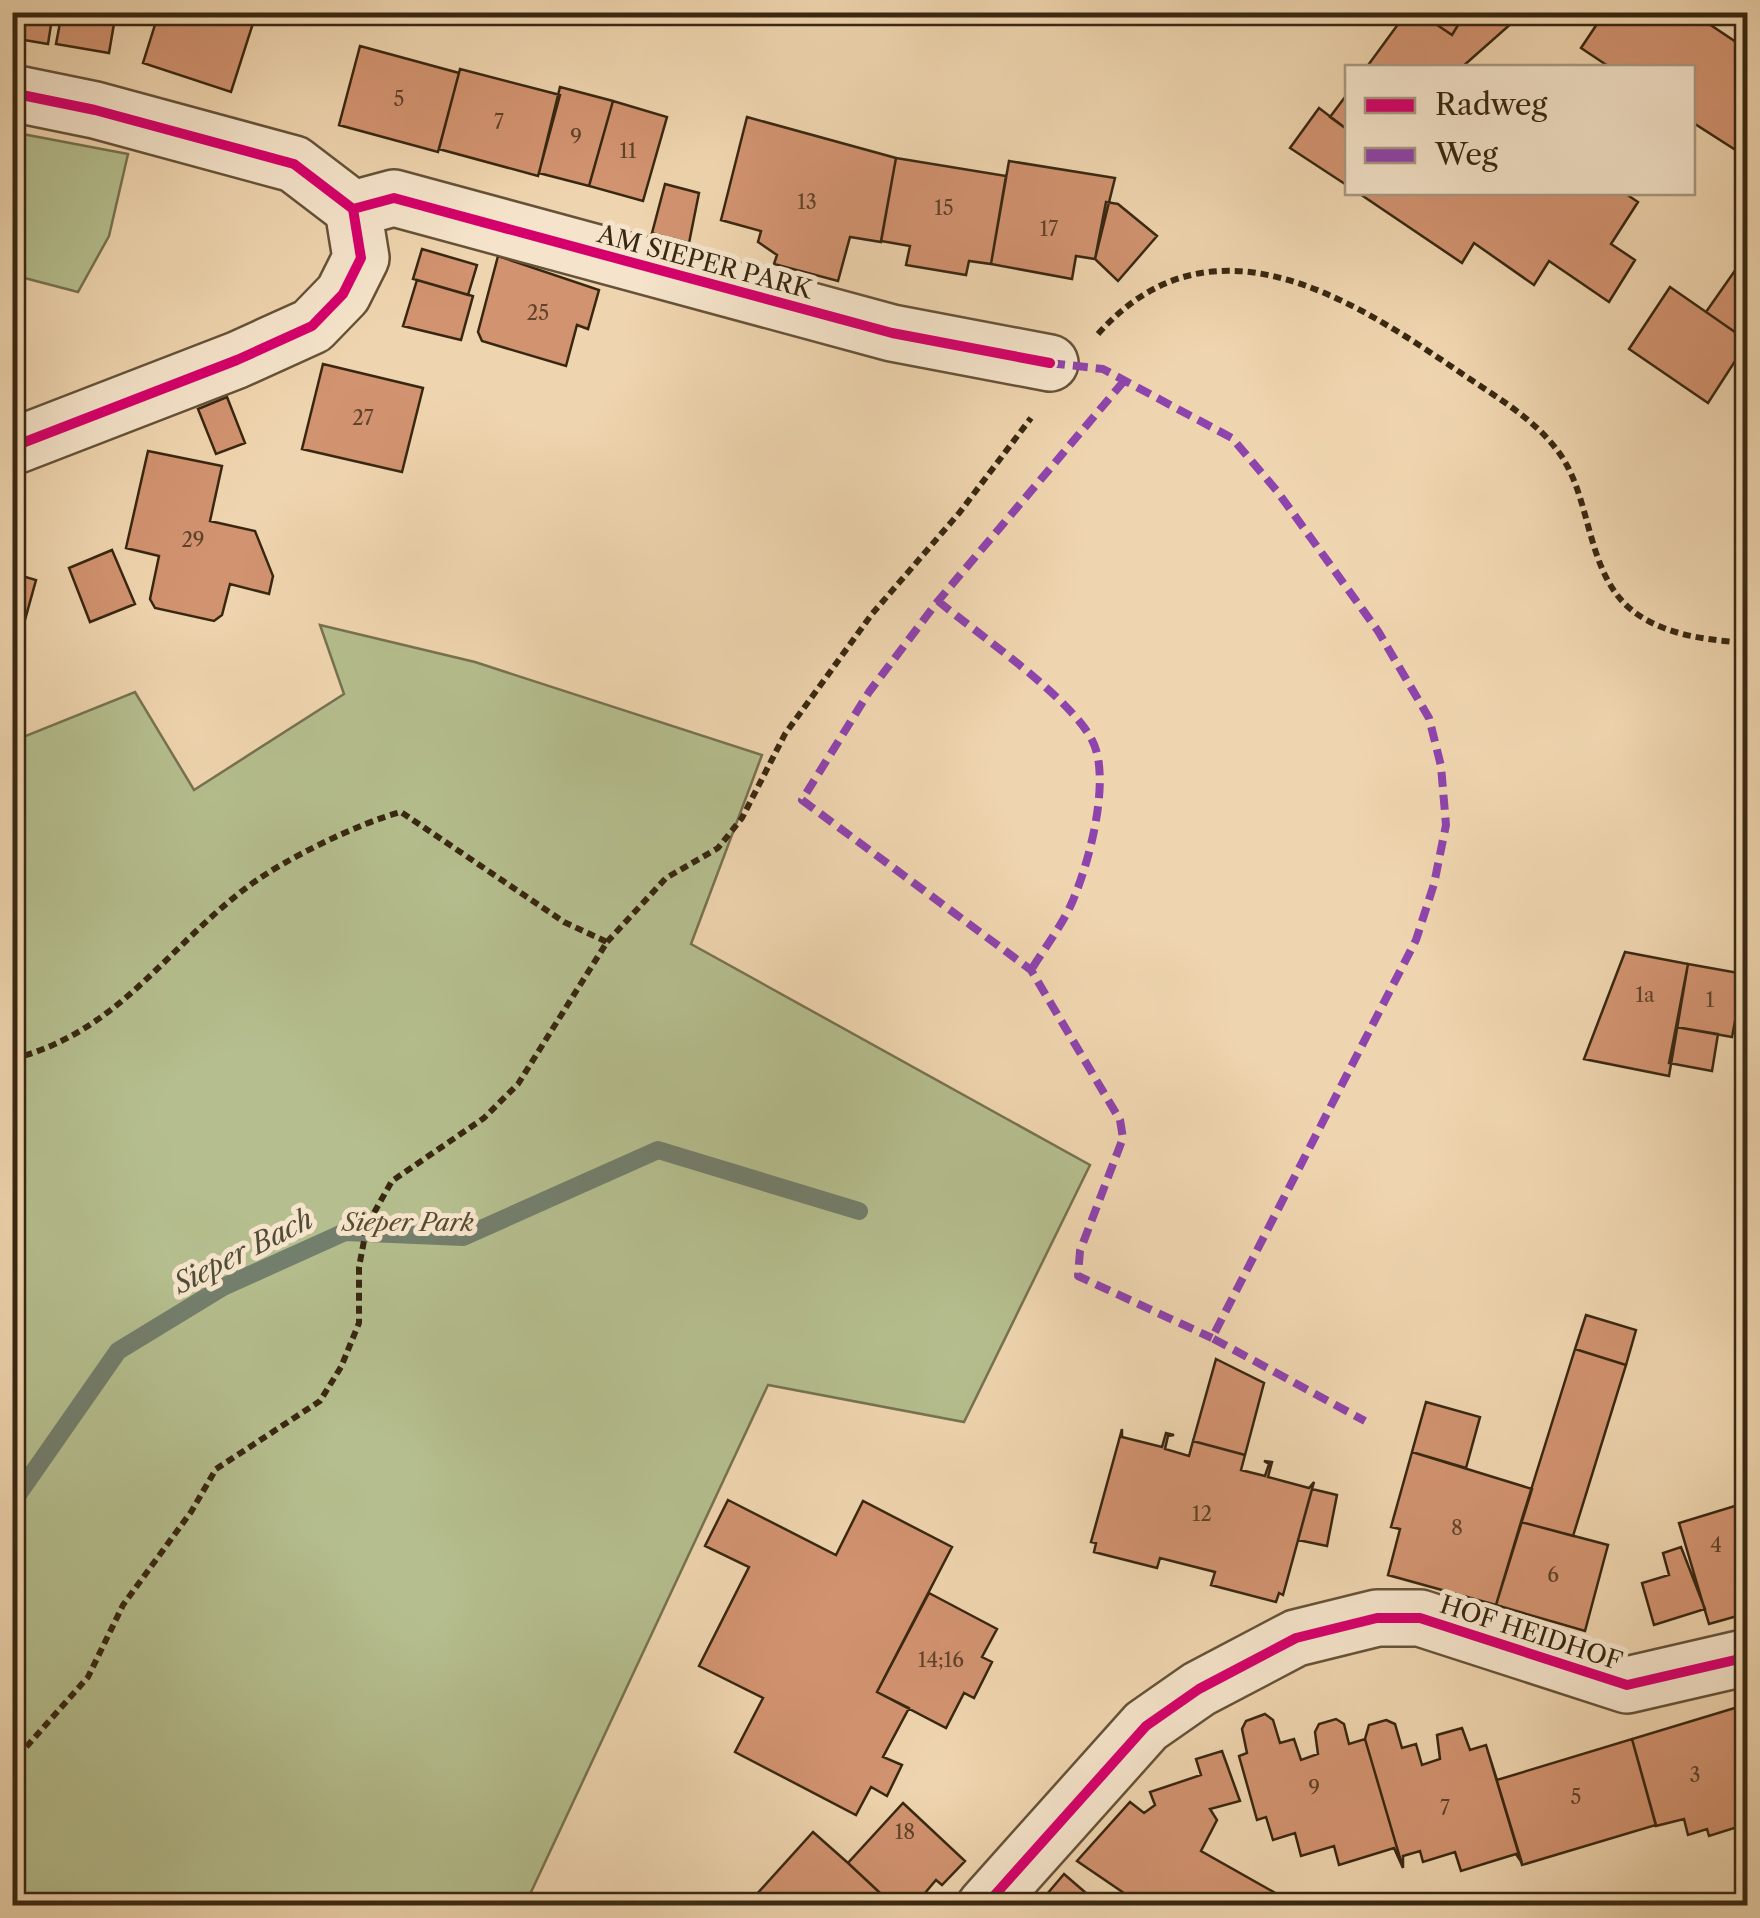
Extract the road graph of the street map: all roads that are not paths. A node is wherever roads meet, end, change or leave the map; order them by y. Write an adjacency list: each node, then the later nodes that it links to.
1 (12, 93): 2 (street)
2 (353, 209): 3 (street, AM SIEPER PARK); 4 (street)
3 (1060, 371)
4 (12, 447)
5 (1748, 1657): 6 (street, HOF HEIDHOF)
6 (985, 1906)

